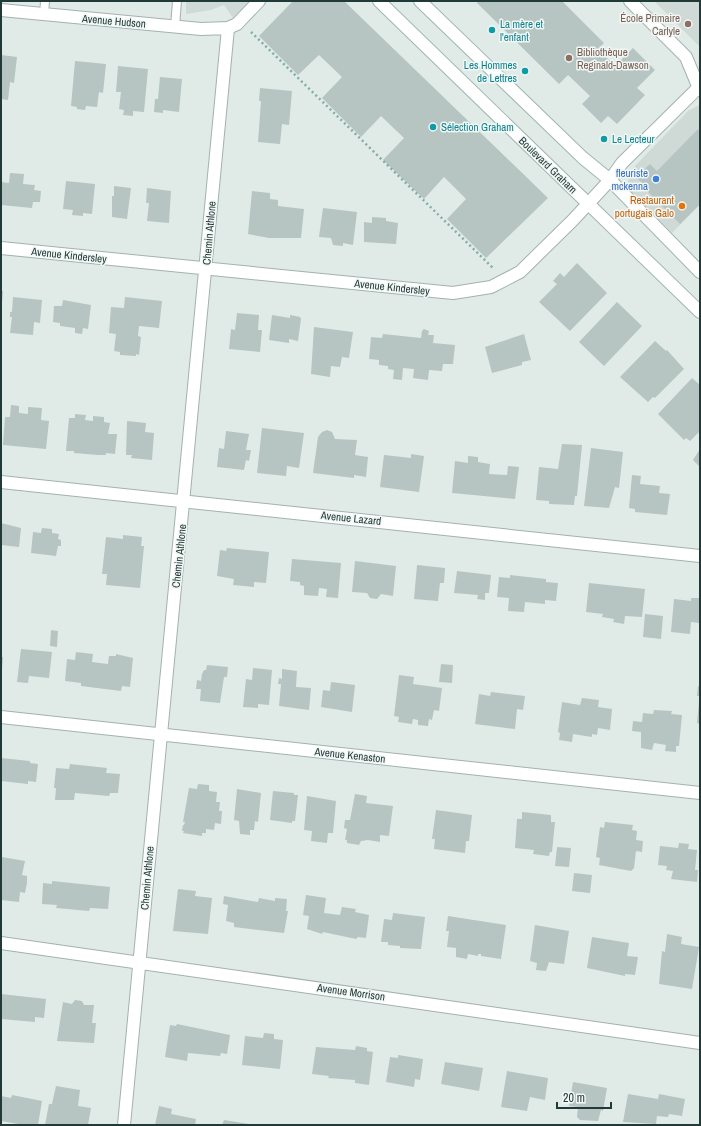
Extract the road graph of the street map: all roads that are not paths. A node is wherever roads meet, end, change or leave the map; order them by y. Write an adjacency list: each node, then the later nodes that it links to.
1 (45, 1): 8 (lane)
2 (177, 1): 9 (lane)
3 (259, 1): 10 (street)
4 (379, 1): 13 (street, Boulevard Graham)
5 (420, 1): 12 (street)
6 (630, 1): 11 (street)
7 (1, 10): 8 (street, Avenue Hudson)
8 (44, 14): 9 (street, Avenue Hudson)
9 (175, 27): 10 (street, Avenue Hudson)
10 (228, 28): 15 (street, Chemin Athlone)
11 (699, 86): 12 (street, Avenue Kindersley)
12 (610, 180): 13 (street, Avenue Kindersley); 16 (street)
13 (588, 204): 15 (street, Avenue Kindersley); 17 (street, Boulevard Graham)
14 (1, 248): 15 (street, Avenue Kindersley)
15 (206, 268): 19 (street, Chemin Athlone)
16 (700, 272)
17 (700, 312)
18 (1, 482): 19 (street, Avenue Lazard)
19 (184, 500): 20 (street, Avenue Lazard); 22 (street, Chemin Athlone)
20 (700, 556)
21 (1, 717): 22 (street, Avenue Kenaston)
22 (160, 734): 23 (street, Avenue Kenaston); 25 (street, Chemin Athlone)
23 (700, 793)
24 (1, 943): 25 (street, Avenue Morrison)
25 (140, 961): 26 (street, Avenue Morrison); 27 (street, Chemin Athlone)
26 (700, 1043)
27 (124, 1125)

